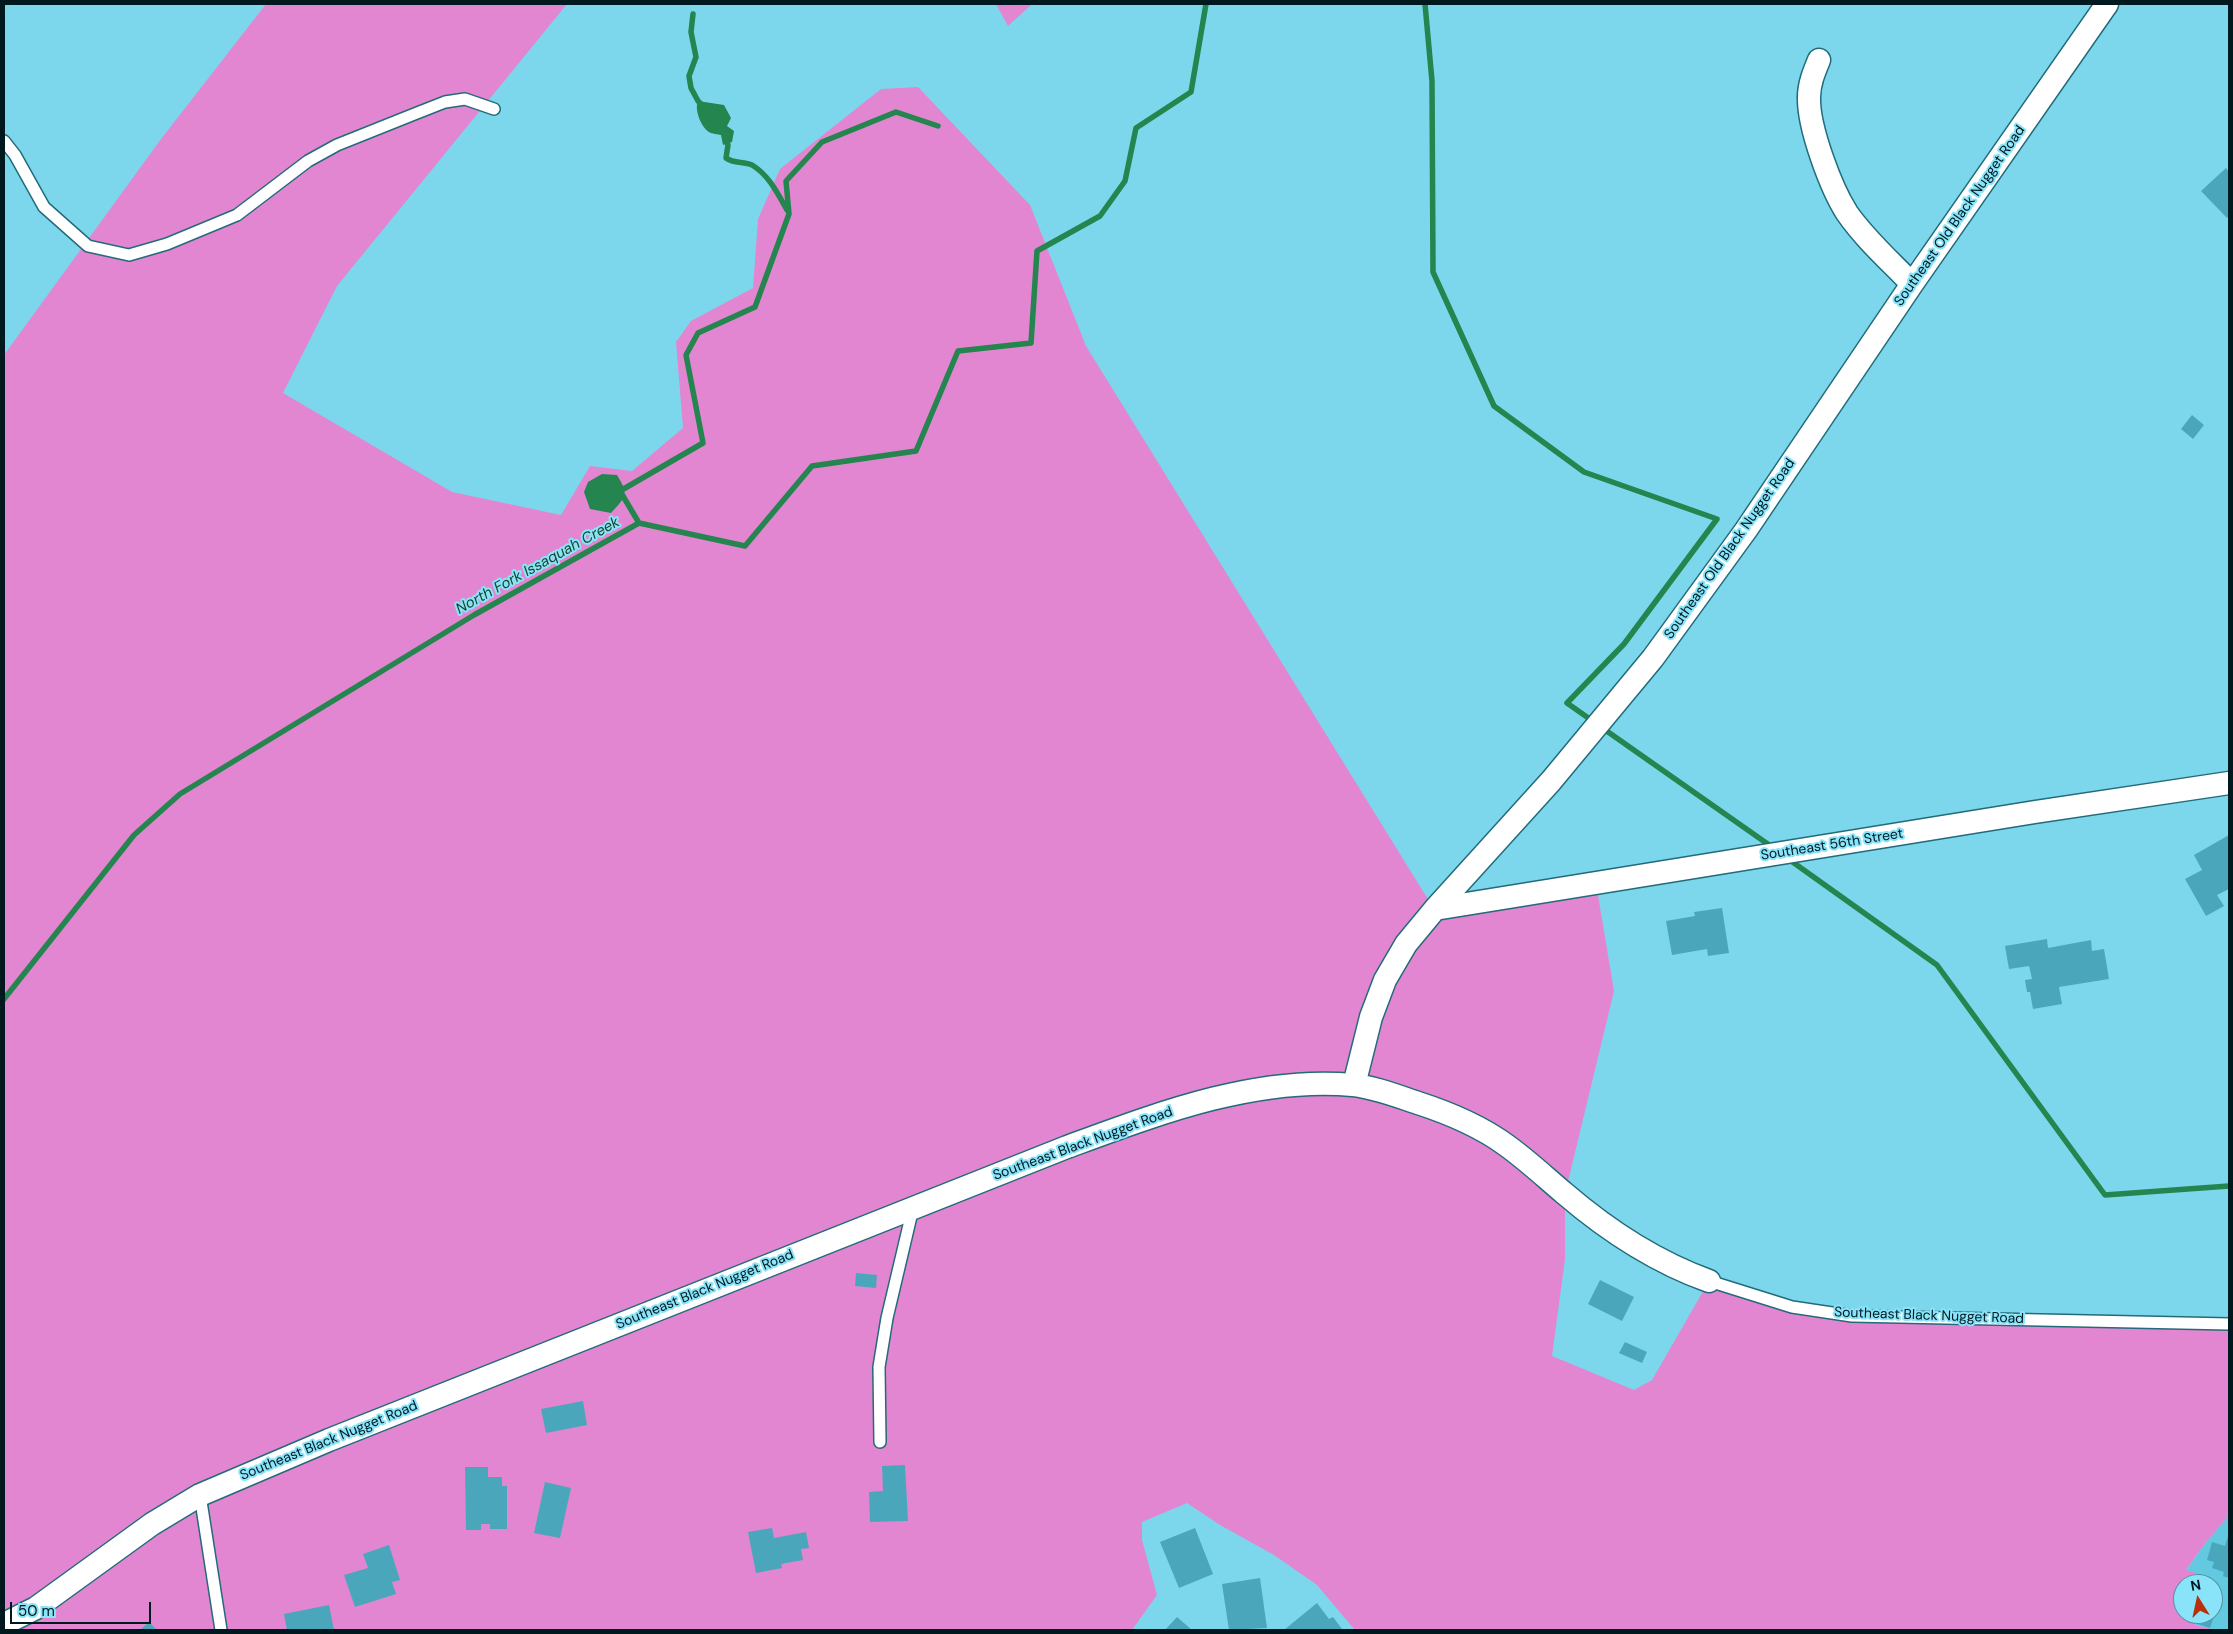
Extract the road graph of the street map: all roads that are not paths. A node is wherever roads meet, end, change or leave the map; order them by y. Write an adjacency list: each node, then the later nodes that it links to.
1 (2107, 4): 5 (street, Southeast Old Black Nugget Road)
2 (1819, 60): 5 (street)
3 (494, 109): 4 (lane)
4 (4, 141)
5 (1912, 284): 7 (street, Southeast Old Black Nugget Road)
6 (2229, 783): 7 (street, Southeast 56th Street)
7 (1434, 909): 8 (street, Southeast Old Black Nugget Road)
8 (1354, 1085): 9 (street, Southeast Black Nugget Road); 10 (street, Southeast Black Nugget Road)
9 (913, 1208): 12 (lane); 13 (street, Southeast Black Nugget Road)
10 (1708, 1281): 11 (lane, Southeast Black Nugget Road)
11 (2229, 1324)
12 (880, 1442)
13 (200, 1495): 14 (street, Southeast Black Nugget Road); 15 (lane)
14 (4, 1624)
15 (221, 1630)

